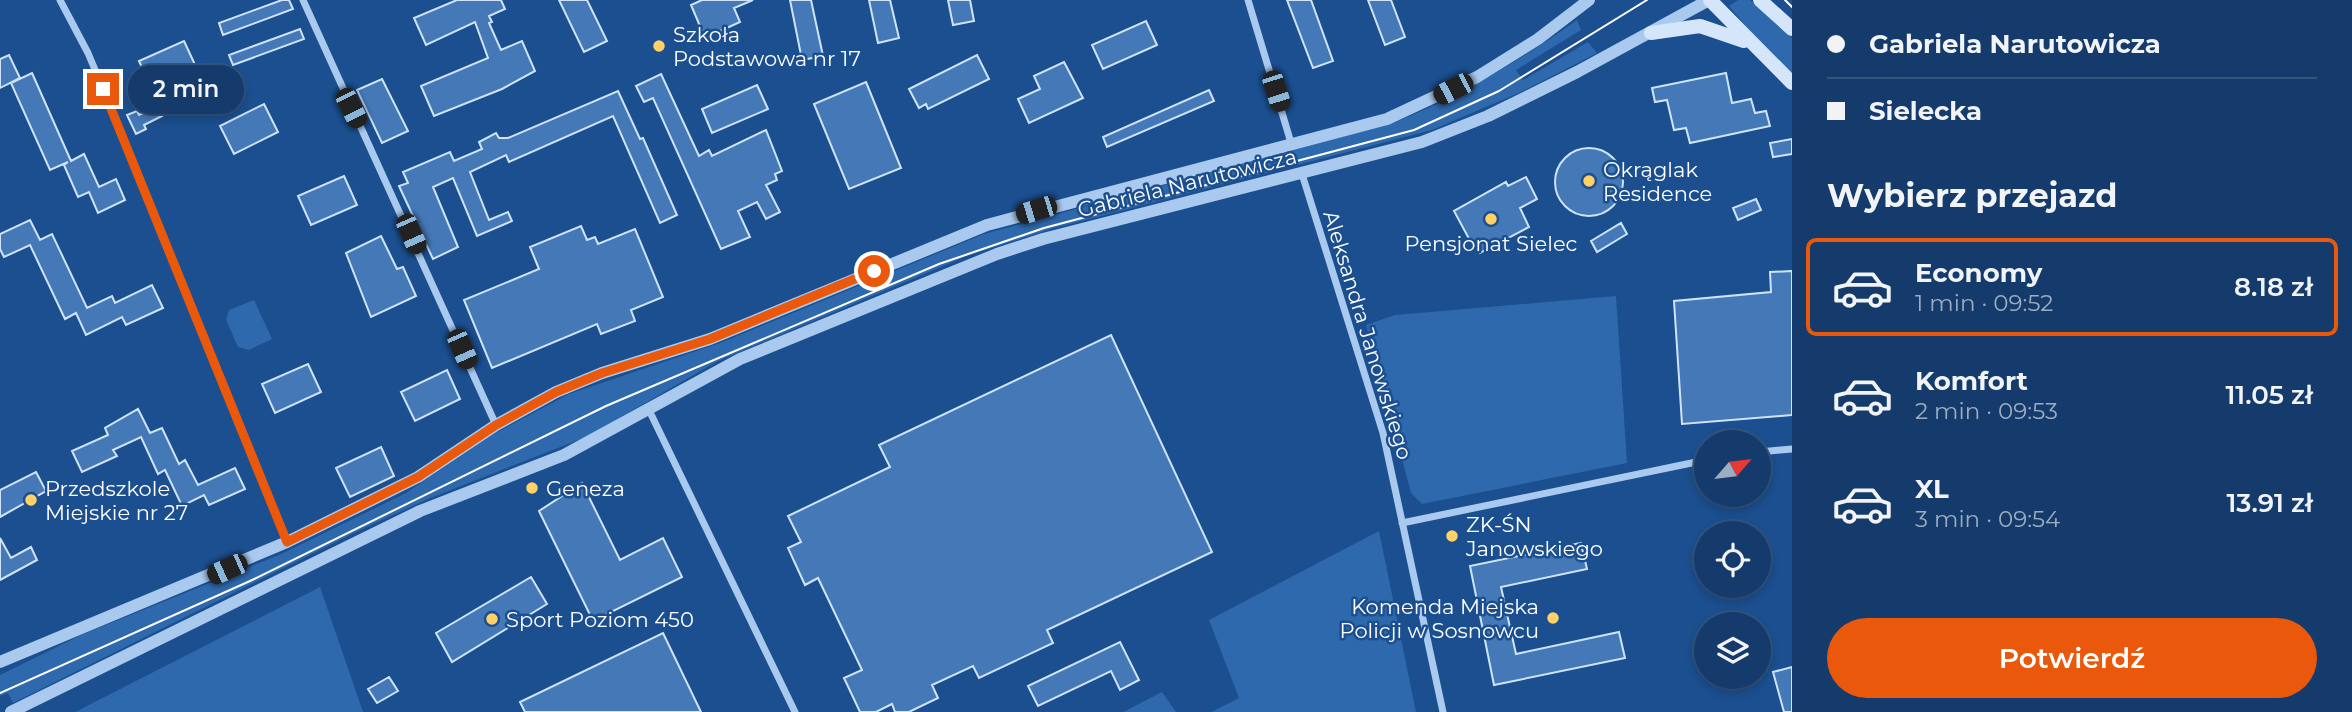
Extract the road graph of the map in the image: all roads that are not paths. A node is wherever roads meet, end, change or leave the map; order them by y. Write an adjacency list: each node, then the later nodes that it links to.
1 (60, 0): 19 (street)
2 (303, 0): 14 (street)
3 (1248, 0): 11 (street)
4 (1589, 0): 11 (street, Gabriela Narutowicza)
5 (1710, 0): 8 (street, Gabriela Narutowicza); 9 (main road)
6 (1760, 0): 7 (main road)
7 (1792, 29)
8 (1651, 33): 9 (main road); 12 (street, Gabriela Narutowicza)
9 (1752, 44): 10 (main road)
10 (1792, 83)
11 (1292, 146): 14 (street, Gabriela Narutowicza)
12 (1302, 174): 13 (street, Gabriela Narutowicza); 18 (street, Aleksandra Janowskiego)
13 (648, 407): 21 (street, Gabriela Narutowicza); 22 (street)
14 (496, 425): 19 (street, Gabriela Narutowicza)
15 (1792, 449): 16 (street)
16 (1771, 451)
17 (1694, 462): 18 (street)
18 (1402, 523): 23 (street, Aleksandra Janowskiego)
19 (287, 542): 20 (street, Gabriela Narutowicza)
20 (0, 662)
21 (11, 712)
22 (795, 712)
23 (1443, 712)

